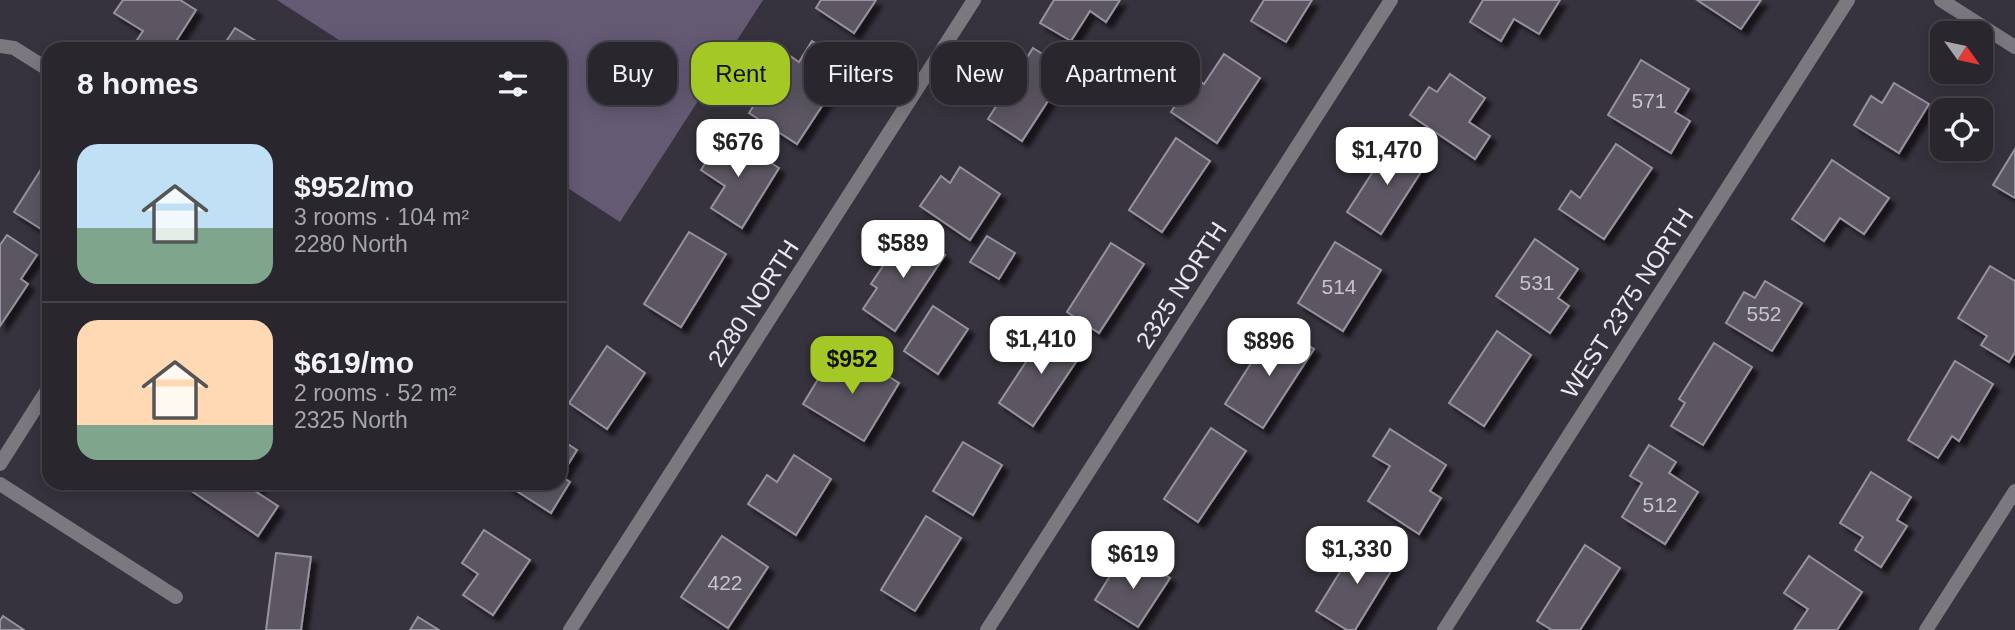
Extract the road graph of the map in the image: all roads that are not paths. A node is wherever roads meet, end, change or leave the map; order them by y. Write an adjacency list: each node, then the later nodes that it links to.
1 (974, 0): 13 (street, 2280 NORTH)
2 (1391, 0): 14 (street, 2325 NORTH)
3 (1848, 0): 15 (street, WEST 2375 NORTH)
4 (1941, 0): 6 (street)
5 (0, 46): 7 (street)
6 (2015, 47)
7 (42, 65)
8 (42, 398): 9 (street)
9 (0, 464)
10 (0, 484): 12 (street)
11 (2015, 491): 16 (street)
12 (176, 597)
13 (570, 630)
14 (987, 630)
15 (1444, 630)
16 (1926, 630)

